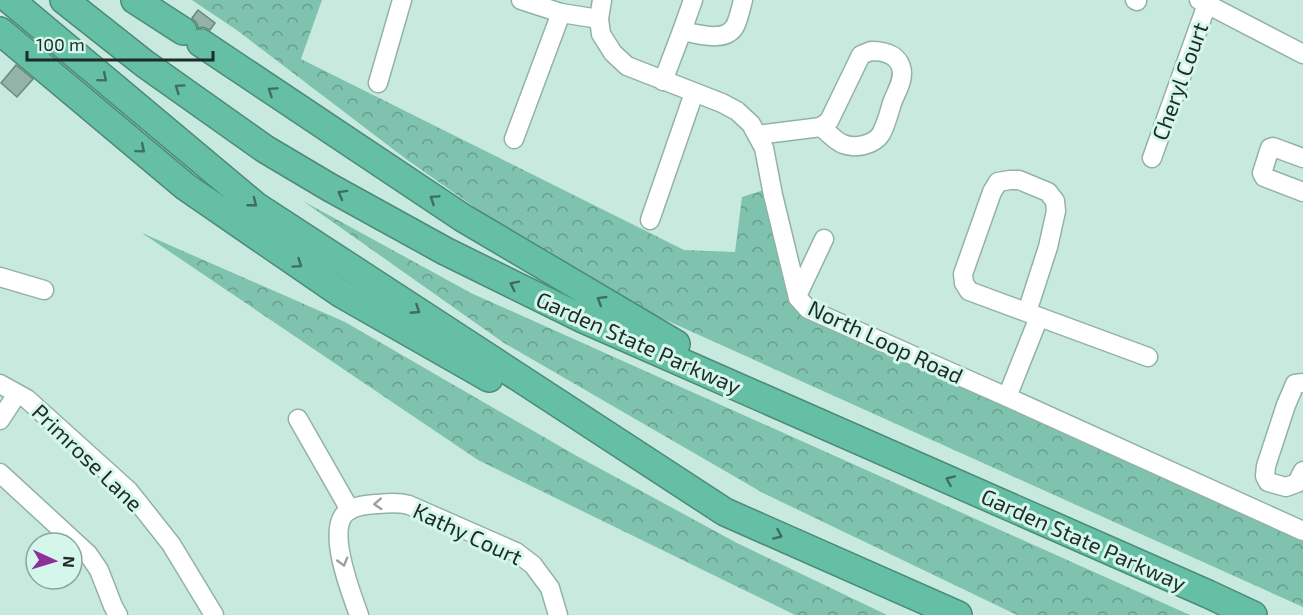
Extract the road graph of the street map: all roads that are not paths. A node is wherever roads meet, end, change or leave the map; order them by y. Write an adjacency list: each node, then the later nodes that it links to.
1 (10, 0): 42 (highway, one-way to 42)
2 (64, 0): 35 (highway, Garden State Parkway, one-way to 2)
3 (135, 0): 35 (highway, one-way to 3)
4 (402, 0): 16 (street)
5 (521, 0): 10 (street)
6 (602, 0): 11 (street, North Loop Road)
7 (693, 0): 13 (street)
8 (743, 0): 13 (street)
9 (1203, 2): 14 (street); 21 (street, Cheryl Court)
10 (561, 13): 11 (street); 20 (street)
11 (599, 19): 15 (street, North Loop Road)
12 (0, 31): 42 (highway, one-way to 42)
13 (682, 31): 15 (street)
14 (1303, 54)
15 (663, 81): 17 (street, North Loop Road)
16 (378, 83)
17 (694, 93): 19 (street, North Loop Road); 24 (street)
18 (821, 127): 18 (street); 19 (street)
19 (757, 135): 28 (street, North Loop Road)
20 (514, 139)
21 (1152, 158)
22 (1303, 158): 23 (street)
23 (1303, 192)
24 (650, 220)
25 (824, 239): 28 (street)
26 (0, 277): 27 (street)
27 (44, 290)
28 (798, 298): 34 (street, North Loop Road)
29 (1033, 315): 29 (street); 30 (street); 34 (street)
30 (1148, 357)
31 (1303, 383): 40 (street)
32 (0, 384): 33 (street, Primrose Lane)
33 (17, 394): 37 (street, Primrose Lane); 46 (street, Primrose Lane)
34 (1007, 397): 43 (street, North Loop Road)
35 (778, 404): 50 (highway, Garden State Parkway, one-way to 35)
36 (298, 419): 41 (street)
37 (0, 420)
38 (1303, 471): 40 (street)
39 (0, 473): 45 (street)
40 (1277, 486): 43 (street)
41 (350, 510): 47 (street, one-way to 47); 48 (street, Kathy Court, one-way to 41)
42 (725, 512): 49 (highway, one-way to 49)
43 (1266, 513): 44 (street, North Loop Road)
44 (1303, 531)
45 (118, 615)
46 (214, 615)
47 (359, 615)
48 (558, 615)
49 (958, 615)
50 (1253, 615)

